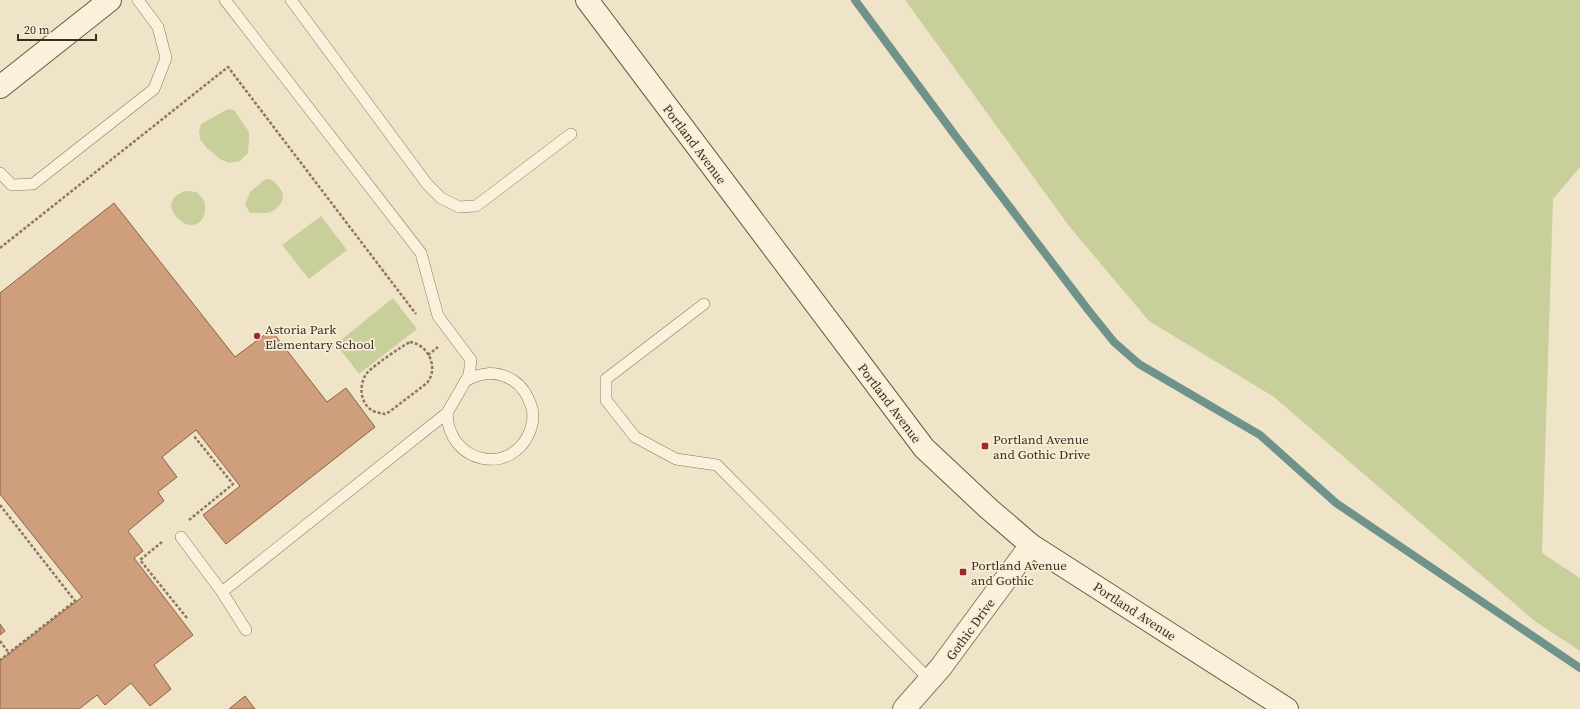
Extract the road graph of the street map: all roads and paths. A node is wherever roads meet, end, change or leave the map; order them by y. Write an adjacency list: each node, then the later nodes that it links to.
1 (110, 0): 6 (street)
2 (138, 0): 8 (lane)
3 (225, 0): 14 (lane)
4 (291, 0): 7 (lane)
5 (587, 0): 20 (street, Portland Avenue)
6 (0, 87)
7 (571, 134)
8 (0, 173)
9 (0, 248): 11 (path)
10 (704, 304): 28 (lane)
11 (421, 320)
12 (440, 346): 13 (path)
13 (428, 356): 13 (path)
14 (465, 381): 15 (lane); 15 (lane)
15 (447, 413): 22 (lane)
16 (193, 435): 17 (path)
17 (233, 484)
18 (0, 505): 26 (path)
19 (180, 537): 22 (lane)
20 (1031, 545): 28 (street, Gothic Drive); 30 (street, Portland Avenue)
21 (140, 560): 23 (path)
22 (222, 592): 24 (lane)
23 (187, 618)
24 (246, 630)
25 (0, 642): 26 (path)
26 (9, 653): 27 (path)
27 (0, 660)
28 (930, 680): 29 (street, Gothic Drive)
29 (904, 709)
30 (1287, 709)

